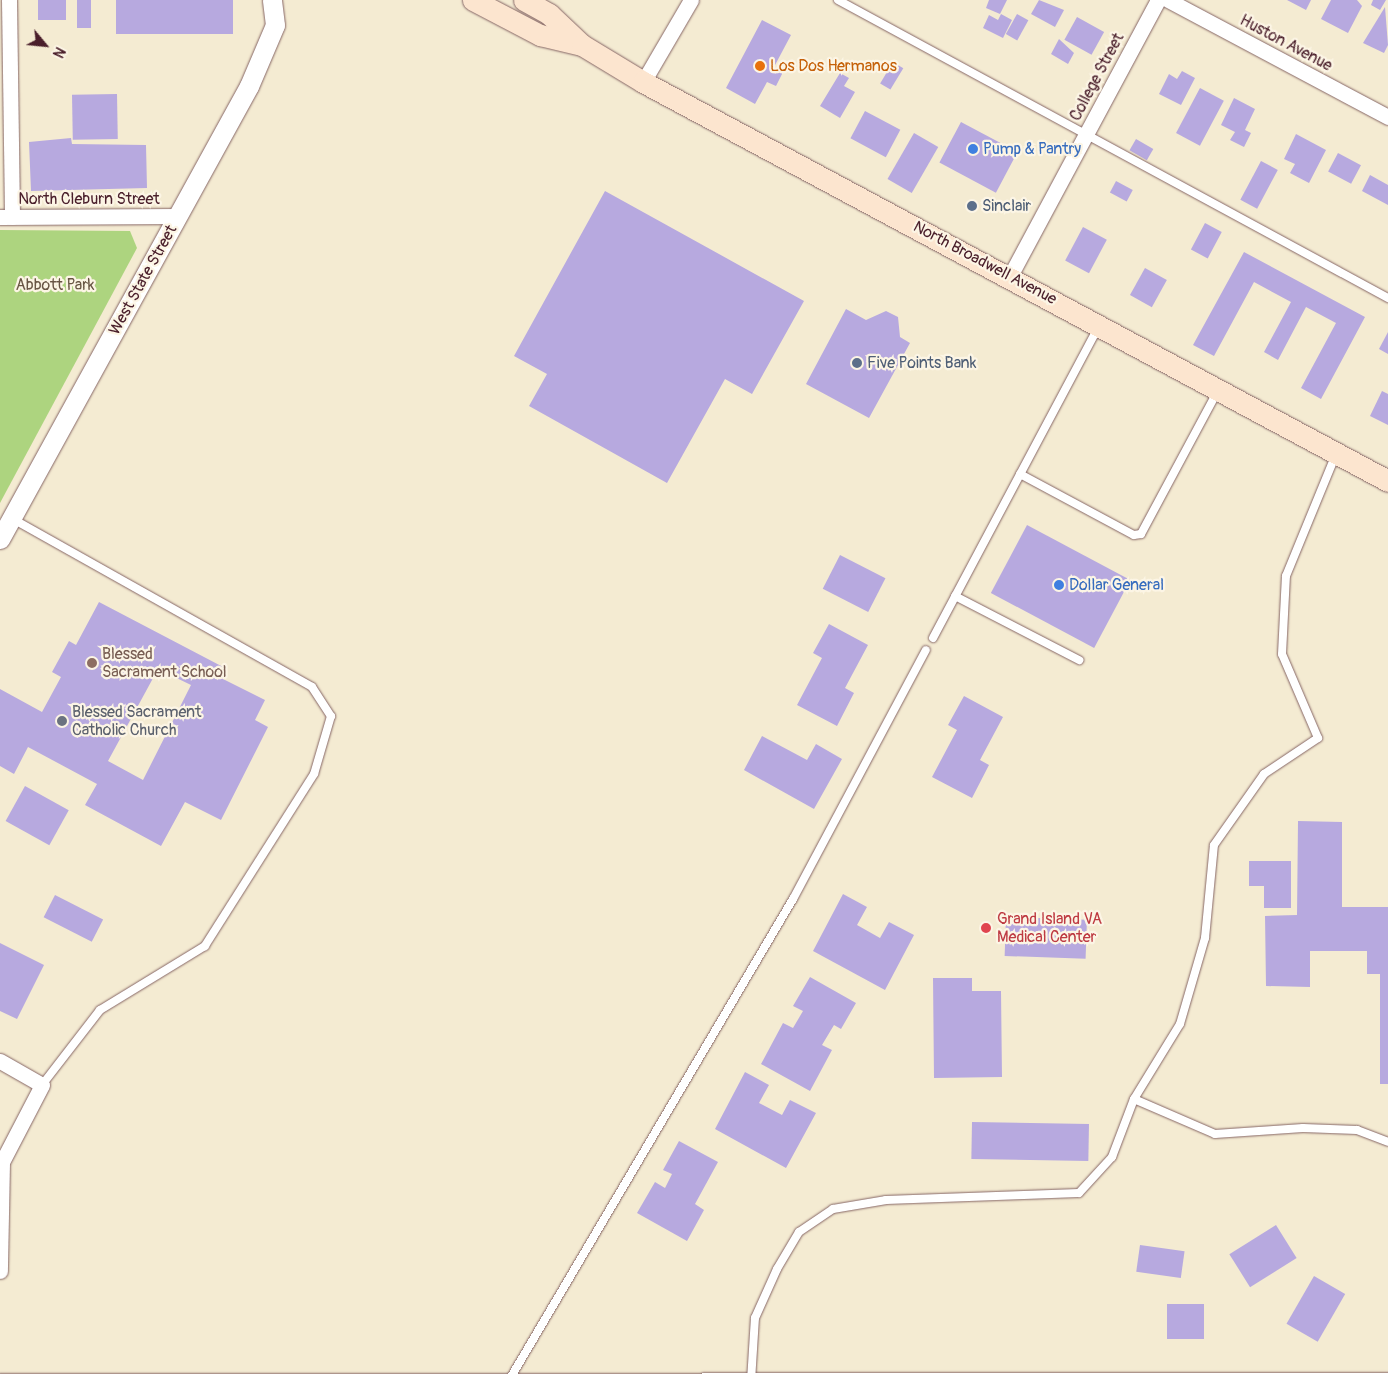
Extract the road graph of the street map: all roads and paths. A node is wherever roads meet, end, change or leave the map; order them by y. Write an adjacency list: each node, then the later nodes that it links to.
1 (9, 0): 15 (street)
2 (285, 0): 9 (street, West State Street)
3 (473, 0): 10 (main road, North Broadwell Avenue)
4 (524, 0): 10 (main road, North Broadwell Avenue)
5 (691, 0): 11 (street)
6 (838, 0): 13 (lane)
7 (1158, 0): 13 (street, College Street)
8 (1168, 0): 12 (street, Huston Avenue)
9 (274, 8): 14 (street, West State Street)
10 (582, 45): 11 (main road, North Broadwell Avenue)
11 (643, 82): 16 (main road, North Broadwell Avenue)
12 (1388, 117)
13 (1086, 135): 16 (street, College Street); 17 (lane)
14 (177, 216): 15 (street, North Cleburn Street); 23 (street, West State Street)
15 (6, 217)
16 (1010, 276): 18 (main road, North Broadwell Avenue)
17 (1388, 298)
18 (1100, 324): 19 (main road, North Broadwell Avenue); 21 (lane)
19 (1219, 389): 20 (main road, North Broadwell Avenue); 21 (lane)
20 (1336, 452): 22 (main road, North Broadwell Avenue); 31 (lane)
21 (1020, 474): 25 (lane)
22 (1388, 481)
23 (11, 518): 24 (street, West State Street); 30 (lane)
24 (0, 539)
25 (955, 596): 26 (lane); 28 (lane)
26 (933, 638)
27 (926, 650): 37 (lane)
28 (1079, 660)
29 (0, 1061): 30 (street)
30 (42, 1085): 33 (street)
31 (1134, 1099): 32 (lane); 36 (lane)
32 (1388, 1142)
33 (0, 1271)
34 (1388, 1382): 41 (street)
35 (0, 1383): 42 (street)
36 (751, 1384): 40 (street); 46 (street)
37 (507, 1385): 44 (street); 45 (street)
38 (992, 1385): 39 (street); 40 (street)
39 (1127, 1385): 41 (street)
40 (854, 1386)
41 (1341, 1386)
42 (133, 1387): 43 (street)
43 (279, 1388): 44 (street)
44 (426, 1388)
45 (577, 1388): 46 (street)
46 (716, 1388)

